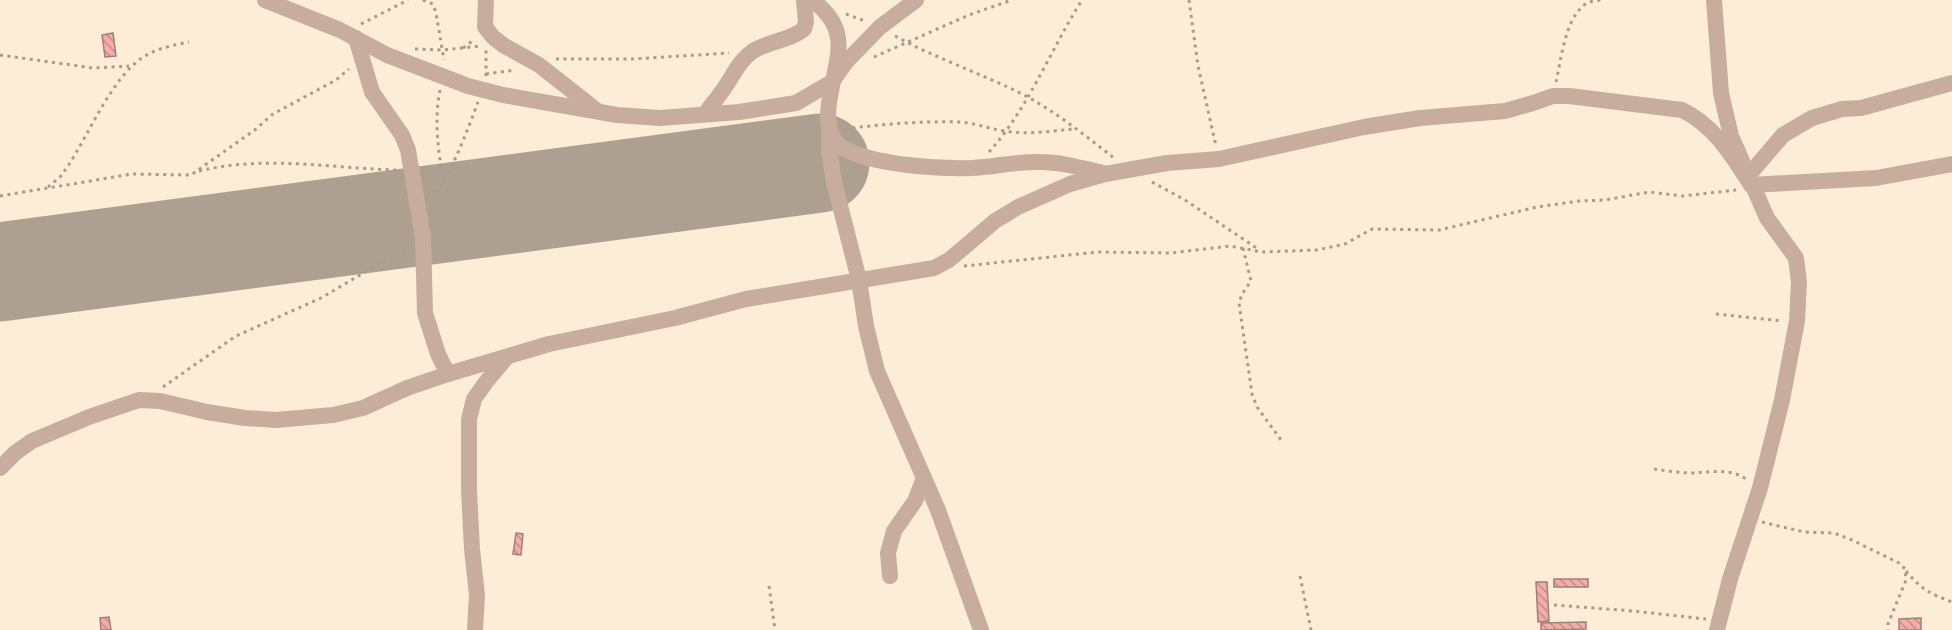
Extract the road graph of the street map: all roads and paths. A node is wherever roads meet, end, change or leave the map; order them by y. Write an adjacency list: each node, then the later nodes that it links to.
1 (265, 0): 14 (street)
2 (408, 0): 14 (path)
3 (423, 0): 19 (path)
4 (486, 0): 22 (street)
5 (804, 0): 20 (street)
6 (916, 0): 13 (street)
7 (1012, 0): 15 (path)
8 (1082, 0): 29 (path)
9 (1189, 0): 35 (path)
10 (1601, 0): 28 (path)
11 (1714, 0): 43 (street)
12 (817, 3): 13 (path); 26 (street)
13 (880, 27): 15 (path); 26 (street)
14 (340, 30): 17 (street)
15 (905, 41): 29 (path)
16 (189, 42): 23 (path)
17 (358, 46): 24 (street); 39 (street); 40 (path)
18 (412, 48): 19 (path)
19 (442, 50): 25 (path)
20 (752, 52): 22 (path); 31 (street)
21 (0, 55): 23 (path)
22 (534, 62): 25 (path); 30 (street)
23 (131, 66): 44 (path)
24 (442, 77): 25 (street); 42 (path)
25 (482, 79): 30 (street); 42 (path)
26 (832, 82): 31 (street); 32 (street)
27 (1952, 83): 43 (street)
28 (1552, 96): 35 (street); 43 (street)
29 (1027, 97): 33 (path); 34 (path)
30 (598, 112): 31 (street)
31 (705, 114)
32 (829, 129): 34 (path); 37 (street); 51 (street)
33 (1075, 129): 34 (path); 38 (path)
34 (1006, 132): 37 (path)
35 (1219, 159): 38 (street)
36 (1952, 164): 43 (street)
37 (973, 168): 41 (street)
38 (1130, 169): 41 (street); 49 (path)
39 (412, 171): 40 (path); 46 (street)
40 (196, 172): 44 (path)
41 (1105, 174): 51 (street)
42 (443, 181): 46 (path)
43 (1751, 183): 49 (path); 53 (street)
44 (47, 188): 45 (path)
45 (0, 196)
46 (419, 212): 47 (street)
47 (423, 237): 55 (street); 56 (path)
48 (1243, 248): 49 (path); 50 (path); 57 (path)
49 (1262, 252)
50 (962, 266)
51 (859, 280): 54 (street); 60 (street)
52 (1716, 315): 53 (path)
53 (1797, 321): 61 (street)
54 (506, 358): 55 (street); 70 (street)
55 (448, 374): 56 (street)
56 (140, 400): 58 (street)
57 (1281, 440)
58 (0, 468)
59 (1654, 469): 61 (path)
60 (924, 478): 64 (street); 72 (street)
61 (1760, 488): 62 (street)
62 (1750, 520): 63 (path); 69 (street)
63 (1905, 569): 67 (path); 74 (path)
64 (890, 576)
65 (1300, 576): 73 (path)
66 (769, 586): 71 (path)
67 (1952, 602)
68 (1554, 605): 69 (path)
69 (1718, 626)
70 (475, 630)
71 (775, 630)
72 (981, 630)
73 (1311, 630)
74 (1888, 630)

